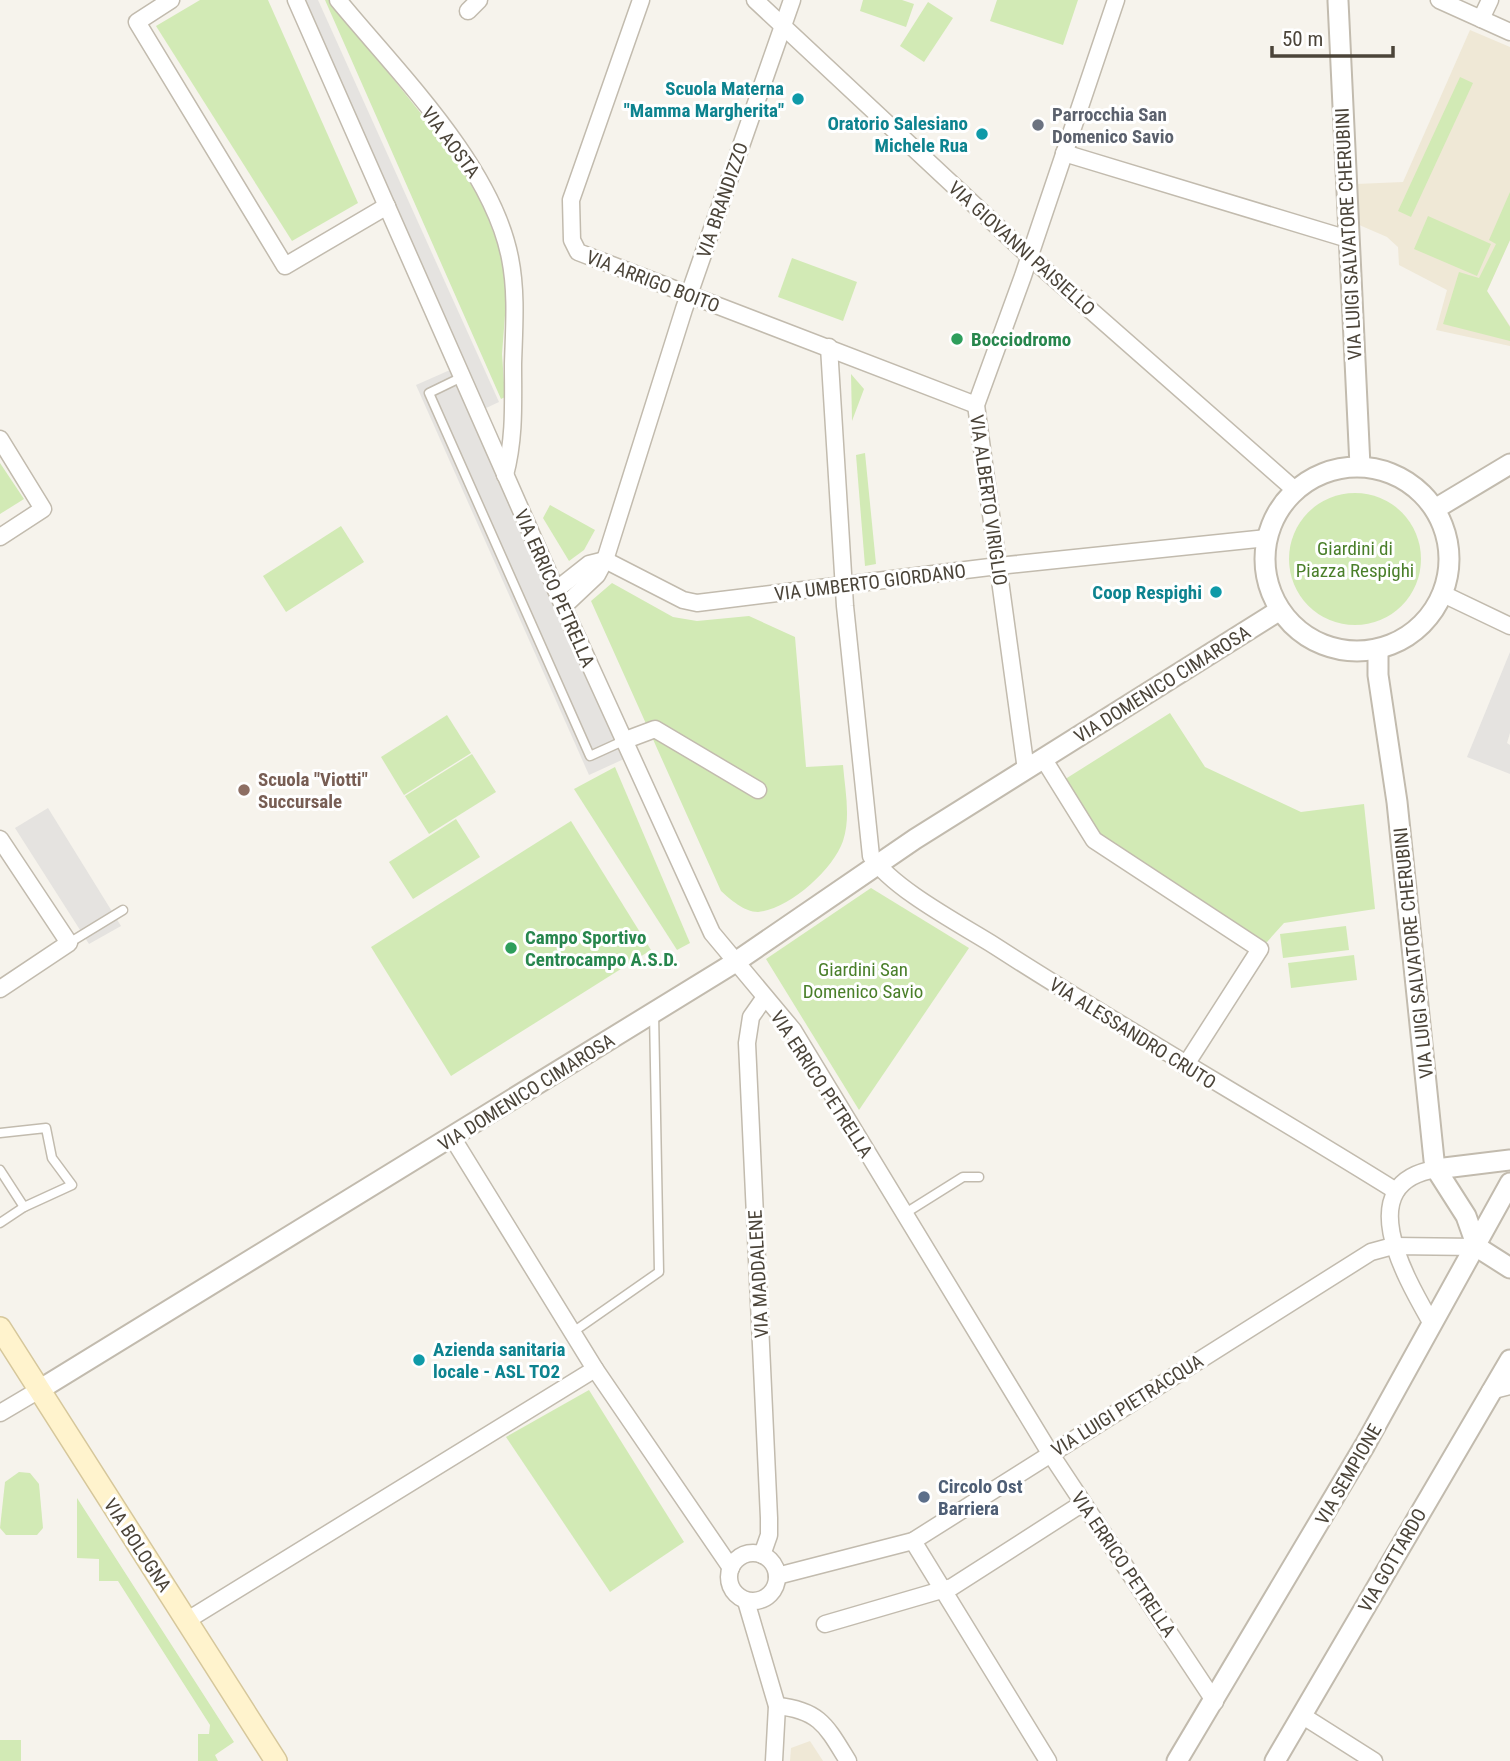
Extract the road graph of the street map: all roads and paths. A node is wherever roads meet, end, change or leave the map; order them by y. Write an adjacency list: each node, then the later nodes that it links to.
1 (171, 0): 15 (street)
2 (296, 0): 15 (street, VIA ERRICO PETRELLA)
3 (338, 0): 25 (street, VIA AOSTA)
4 (640, 0): 18 (street, VIA ARRIGO BOITO)
5 (755, 0): 12 (street, VIA GIOVANNI PAISIELLO)
6 (792, 0): 12 (street, VIA BRANDIZZO)
7 (1116, 0): 14 (street, VIA ALBERTO VIRIGLIO)
8 (1341, 0): 16 (street, VIA LUIGI SALVATORE CHERUBINI)
9 (1439, 0): 11 (street)
10 (1490, 0): 11 (street)
11 (1481, 19): 13 (street)
12 (783, 26): 17 (street, VIA GIOVANNI PAISIELLO); 18 (street, VIA BRANDIZZO)
13 (1510, 32)
14 (1064, 153): 16 (street); 17 (street, VIA ALBERTO VIRIGLIO)
15 (387, 206): 20 (street, VIA ERRICO PETRELLA)
16 (1348, 239): 24 (street, VIA LUIGI SALVATORE CHERUBINI)
17 (1029, 256): 21 (street, VIA ALBERTO VIRIGLIO); 26 (street, VIA GIOVANNI PAISIELLO)
18 (689, 296): 19 (street, VIA ARRIGO BOITO); 30 (street, VIA BRANDIZZO)
19 (829, 347): 21 (street, VIA ARRIGO BOITO); 32 (street)
20 (462, 377): 25 (street, VIA ERRICO PETRELLA); 39 (lane)
21 (976, 405): 31 (street, VIA ALBERTO VIRIGLIO)
22 (0, 439): 28 (street)
23 (1510, 464): 27 (street)
24 (1360, 466): 26 (street); 27 (street)
25 (505, 475): 33 (street, VIA ERRICO PETRELLA)
26 (1295, 490): 29 (street)
27 (1435, 509): 34 (street)
28 (0, 537)
29 (1267, 538): 31 (street, VIA UMBERTO GIORDANO); 36 (street)
30 (605, 560): 32 (street, VIA UMBERTO GIORDANO); 33 (street); 35 (street)
31 (998, 566): 32 (street, VIA UMBERTO GIORDANO); 41 (street, VIA ALBERTO VIRIGLIO)
32 (844, 585): 44 (street)
33 (556, 590): 35 (street, VIA ERRICO PETRELLA)
34 (1443, 594): 37 (street); 38 (street)
35 (563, 607): 39 (street, VIA ERRICO PETRELLA)
36 (1280, 610): 38 (street); 40 (street, VIA DOMENICO CIMAROSA)
37 (1510, 626)
38 (1378, 649): 55 (street, VIA LUIGI SALVATORE CHERUBINI)
39 (623, 741): 42 (street); 47 (street, VIA ERRICO PETRELLA)
40 (1043, 758): 41 (street, VIA DOMENICO CIMAROSA); 51 (street)
41 (1026, 770): 44 (street, VIA DOMENICO CIMAROSA)
42 (758, 790)
43 (0, 839): 46 (street)
44 (877, 864): 47 (street, VIA DOMENICO CIMAROSA); 51 (street, VIA ALESSANDRO CRUTO)
45 (123, 910): 46 (lane)
46 (69, 943): 48 (street)
47 (734, 963): 49 (street, VIA ERRICO PETRELLA); 50 (street, VIA DOMENICO CIMAROSA)
48 (0, 989)
49 (765, 997): 61 (street, VIA ERRICO PETRELLA); 78 (street, VIA MADDALENE)
50 (654, 1013): 53 (street, VIA DOMENICO CIMAROSA); 68 (lane)
51 (1185, 1066): 59 (street, VIA ALESSANDRO CRUTO)
52 (0, 1133): 60 (lane)
53 (452, 1137): 68 (street); 72 (street, VIA DOMENICO CIMAROSA)
54 (1510, 1160): 55 (street)
55 (1436, 1169): 59 (street); 64 (street, VIA LUIGI SALVATORE CHERUBINI)
56 (0, 1170): 60 (lane)
57 (979, 1177): 61 (lane)
58 (1510, 1183): 64 (street, VIA SEMPIONE)
59 (1396, 1191): 63 (street)
60 (24, 1207): 62 (lane)
61 (904, 1214): 75 (street, VIA ERRICO PETRELLA)
62 (0, 1223)
63 (1393, 1246): 64 (street, VIA LUIGI PIETRACQUA); 66 (street); 75 (street, VIA LUIGI PIETRACQUA)
64 (1482, 1250): 65 (street); 66 (street, VIA SEMPIONE)
65 (1510, 1268)
66 (1432, 1324): 85 (street, VIA SEMPIONE)
67 (0, 1328): 72 (main road, VIA BOLOGNA)
68 (573, 1332): 70 (street)
69 (1510, 1360): 73 (street, VIA GOTTARDO)
70 (595, 1369): 79 (street); 83 (street)
71 (1510, 1386): 73 (street)
72 (39, 1390): 74 (street, VIA DOMENICO CIMAROSA); 83 (main road, VIA BOLOGNA)
73 (1490, 1391): 87 (street, VIA GOTTARDO)
74 (0, 1413)
75 (1050, 1453): 76 (street, VIA ERRICO PETRELLA); 77 (street, VIA LUIGI PIETRACQUA)
76 (1083, 1503): 81 (street); 85 (street, VIA ERRICO PETRELLA)
77 (913, 1541): 80 (street, VIA LUIGI PIETRACQUA); 81 (street)
78 (762, 1555): 79 (street); 80 (street)
79 (730, 1568): 82 (street)
80 (777, 1576): 82 (street)
81 (944, 1591): 84 (street); 91 (street)
82 (746, 1601): 86 (street)
83 (186, 1621): 88 (main road, VIA BOLOGNA)
84 (825, 1624)
85 (1215, 1702): 92 (street, VIA SEMPIONE)
86 (777, 1706): 89 (street); 90 (street)
87 (1303, 1716): 93 (street, VIA GOTTARDO); 94 (street)
88 (276, 1761)
89 (774, 1761)
90 (848, 1761)
91 (1048, 1761)
92 (1177, 1761)
93 (1275, 1761)
94 (1374, 1761)

